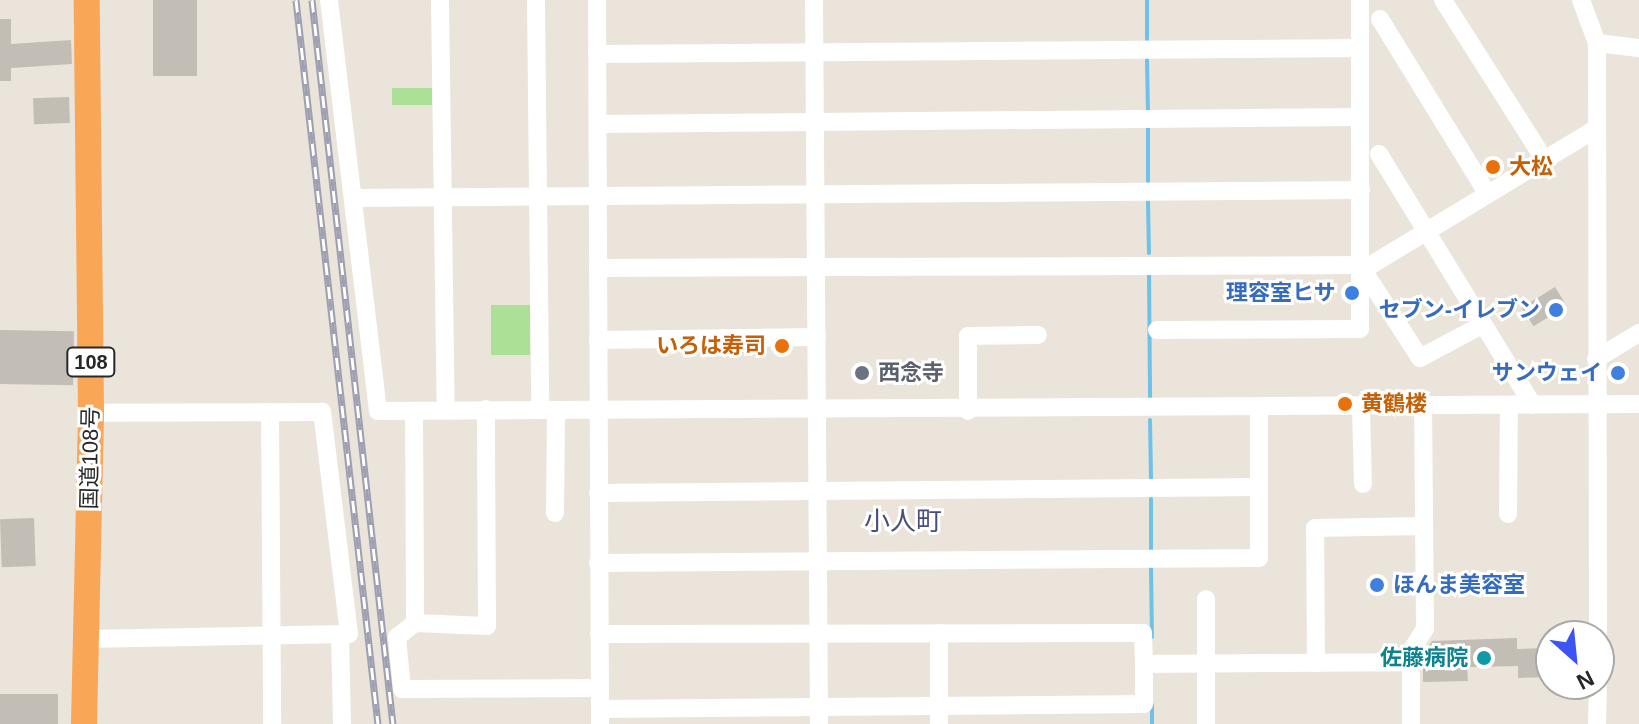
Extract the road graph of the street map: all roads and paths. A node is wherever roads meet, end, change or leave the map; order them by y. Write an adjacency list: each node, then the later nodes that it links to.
1 (87, 0): 54 (highway, 国道108号 / 108)
2 (329, 0): 28 (street)
3 (440, 0): 27 (street)
4 (536, 0): 25 (street)
5 (597, 0): 15 (street)
6 (814, 0): 14 (street)
7 (1360, 0): 12 (street)
8 (1443, 0): 21 (street)
9 (1581, 0): 11 (street)
10 (1380, 19): 23 (street)
11 (1597, 43): 13 (street); 19 (street)
12 (1360, 48): 14 (street); 16 (street)
13 (1639, 48)
14 (814, 51): 15 (street); 17 (street)
15 (597, 54): 18 (street)
16 (1360, 117): 17 (street); 22 (street)
17 (815, 122): 18 (street); 24 (street)
18 (598, 124): 26 (street)
19 (1597, 128): 21 (street); 39 (street)
20 (1379, 154): 29 (street)
21 (1545, 161): 23 (street)
22 (1361, 190): 24 (street); 30 (street)
23 (1487, 193): 29 (street)
24 (816, 194): 26 (street); 31 (street)
25 (538, 195): 26 (street); 27 (street); 49 (street)
26 (597, 196): 32 (street)
27 (444, 197): 28 (street); 48 (street)
28 (353, 198): 50 (street)
29 (1426, 232): 30 (street); 33 (street)
30 (1359, 264): 31 (street); 33 (street); 34 (street)
31 (817, 266): 32 (street); 37 (street)
32 (598, 268): 38 (street)
33 (1482, 325): 42 (street)
34 (1157, 330)
35 (1639, 333): 39 (street)
36 (1038, 335): 52 (street)
37 (817, 337): 38 (street); 55 (street)
38 (598, 340): 51 (street)
39 (1596, 359): 40 (street)
40 (1596, 404): 41 (street); 42 (street); 66 (street)
41 (1639, 404)
42 (1533, 405): 43 (street)
43 (1509, 406): 44 (street); 61 (street)
44 (1423, 408): 47 (street); 62 (street)
45 (486, 409): 48 (street); 49 (street); 67 (street)
46 (1259, 409): 47 (street); 52 (street); 57 (street)
47 (1361, 409): 56 (street)
48 (446, 410): 50 (street)
49 (548, 410): 51 (street); 60 (street)
50 (414, 411): 67 (street)
51 (599, 411): 55 (street); 58 (street)
52 (968, 411): 55 (street)
53 (270, 412): 54 (street); 71 (street); 72 (street)
54 (91, 413): 73 (highway, 国道108号 / 108)
55 (818, 413): 59 (street)
56 (1363, 484)
57 (1259, 487): 59 (street); 64 (street)
58 (598, 493): 59 (street); 63 (street)
59 (818, 493): 64 (street)
60 (555, 513)
61 (1508, 514)
62 (1424, 526): 74 (street); 76 (street)
63 (598, 563): 64 (street); 70 (street)
64 (818, 563): 68 (street)
65 (1206, 599): 75 (street)
66 (1598, 620)
67 (415, 623): 78 (street)
68 (819, 633): 69 (street); 70 (street); 82 (street)
69 (939, 633): 77 (street); 80 (street)
70 (599, 634): 78 (street)
71 (340, 635): 72 (street); 85 (street)
72 (271, 637): 73 (street); 84 (street)
73 (85, 639): 83 (highway, 国道108号 / 108)
74 (1412, 662): 76 (street); 87 (street)
75 (1205, 663): 76 (street); 77 (street); 86 (street)
76 (1316, 663)
77 (1144, 664): 80 (street)
78 (600, 688): 81 (street)
79 (1598, 700): 88 (street)
80 (939, 715): 82 (street)
81 (600, 716): 82 (street)
82 (819, 716)
83 (84, 724)
84 (272, 724)
85 (342, 724)
86 (1206, 724)
87 (1411, 724)
88 (1597, 724)

